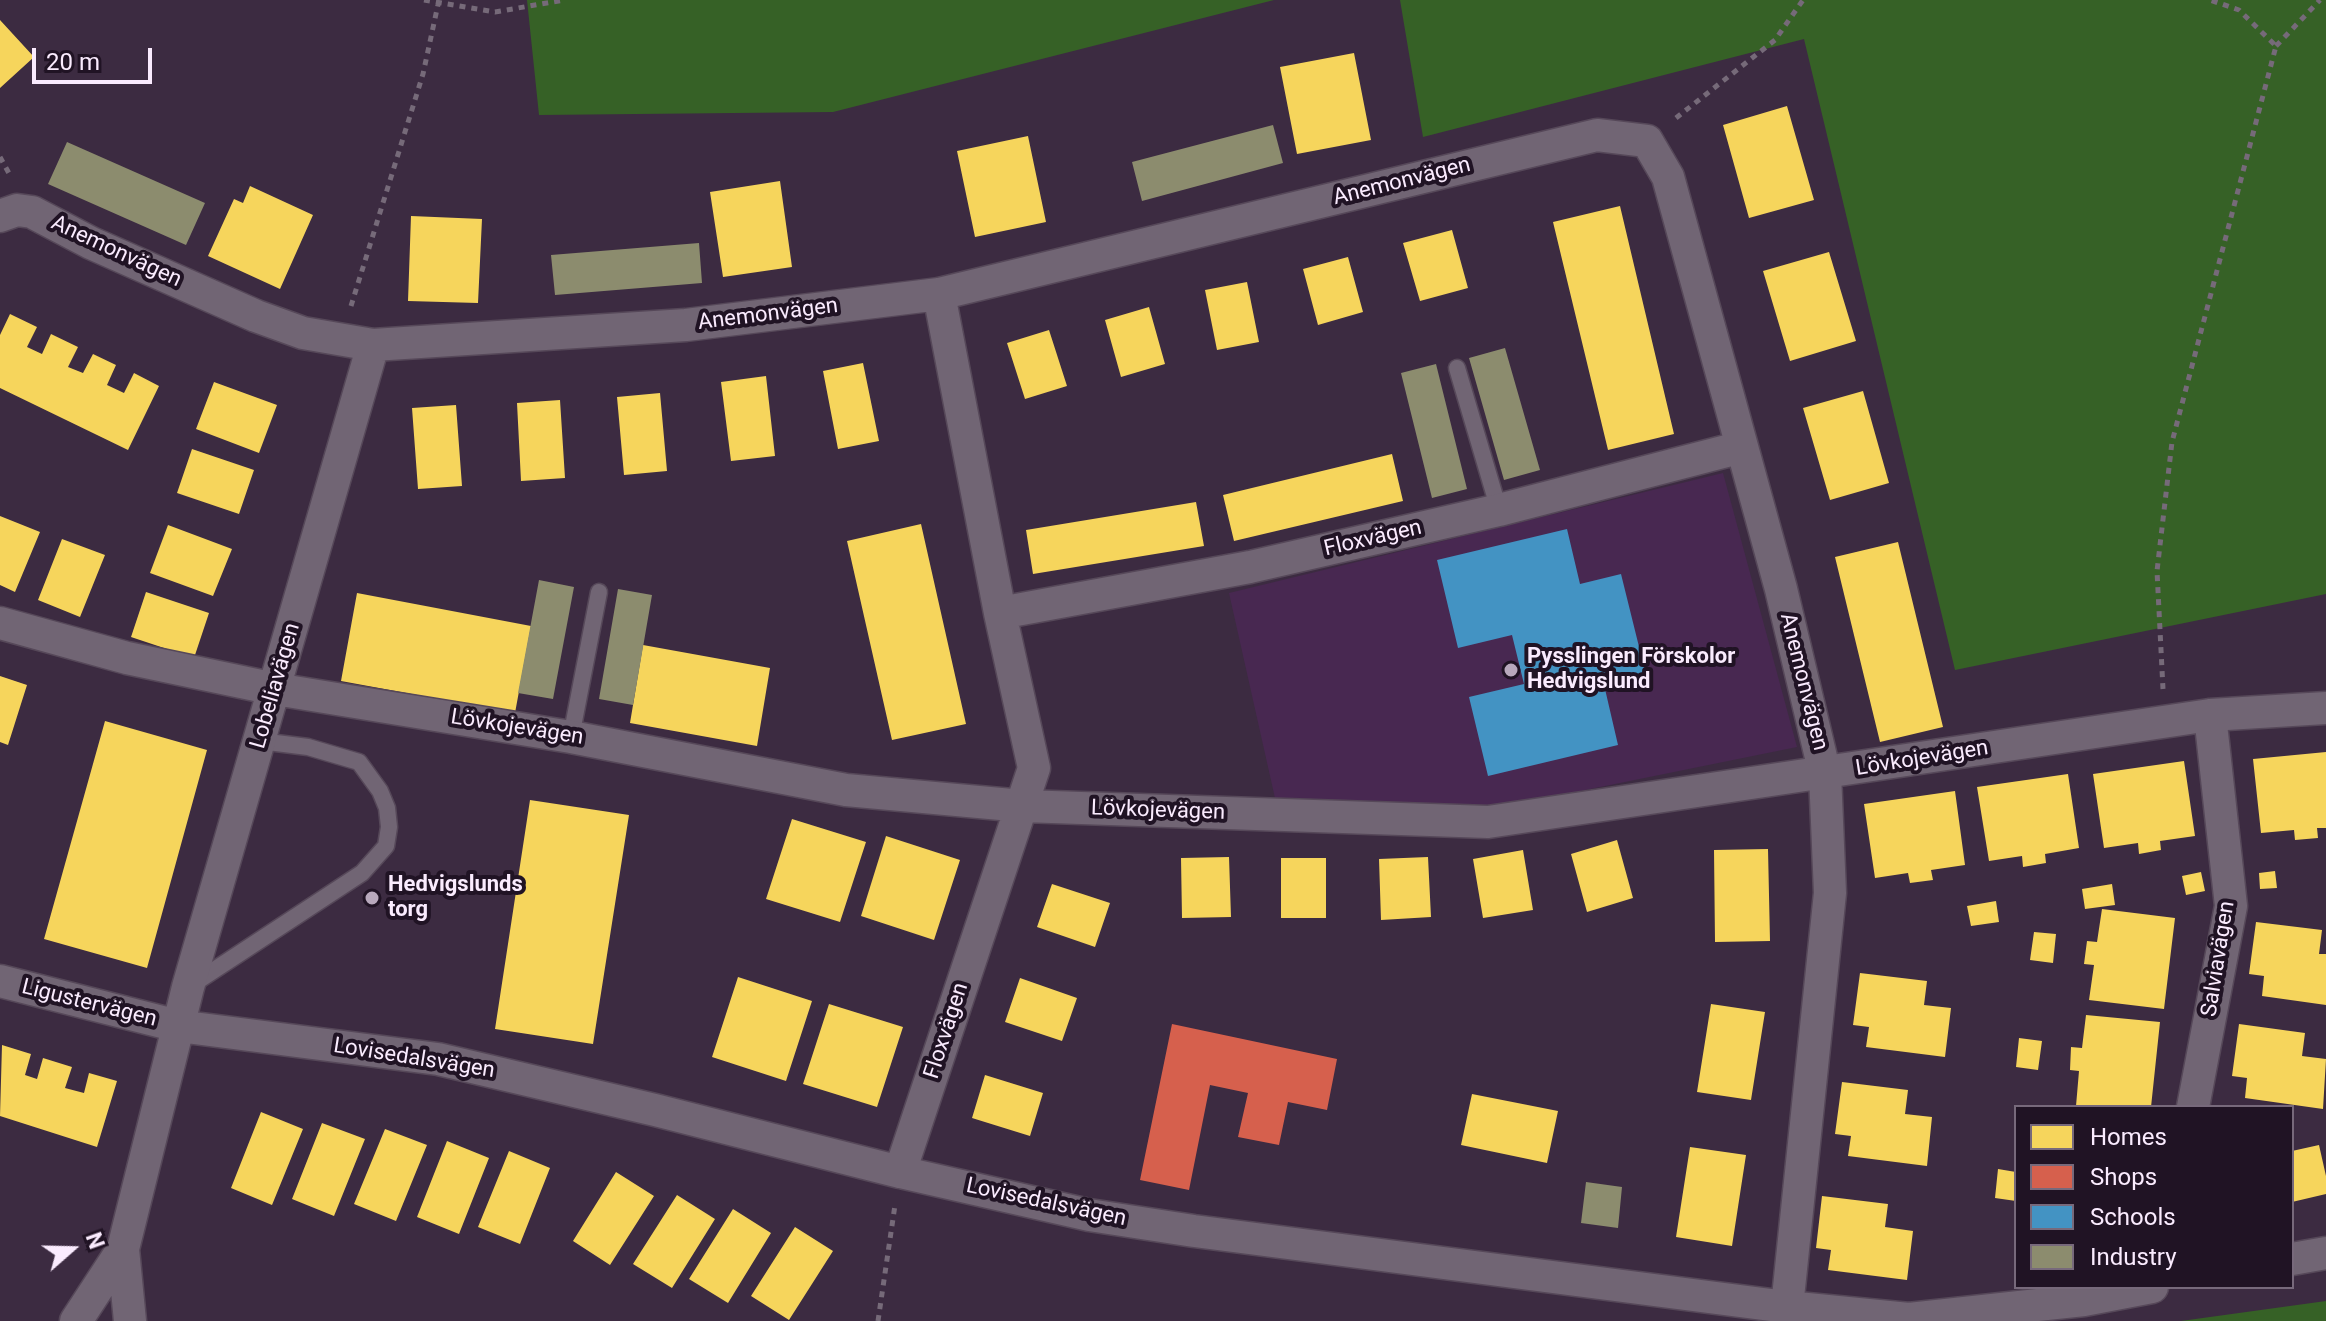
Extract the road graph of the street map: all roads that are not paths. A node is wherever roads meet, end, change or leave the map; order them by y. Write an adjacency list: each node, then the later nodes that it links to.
1 (0, 216): 3 (street, Anemonvägen)
2 (939, 294): 3 (street, Anemonvägen); 5 (street, Anemonvägen); 8 (street, Floxvägen)
3 (373, 345): 10 (street, Lobeliavägen)
4 (1457, 368): 6 (lane)
5 (1742, 447): 6 (street, Floxvägen); 15 (street, Anemonvägen)
6 (1499, 510): 8 (street, Floxvägen)
7 (599, 592): 13 (lane)
8 (1000, 613): 16 (street, Floxvägen)
9 (0, 623): 10 (street, Lövkojevägen)
10 (275, 689): 13 (street, Lövkojevägen); 14 (street, Lobeliavägen)
11 (2326, 708): 12 (street, Lövkojevägen)
12 (2210, 715): 15 (street, Lövkojevägen); 20 (street, Salviavägen)
13 (571, 737): 16 (street, Lövkojevägen)
14 (260, 741): 18 (street, Lobeliavägen); 18 (lane)
15 (1825, 774): 16 (street, Lövkojevägen); 26 (street, Anemonvägen)
16 (1023, 806): 21 (street, Floxvägen)
17 (0, 981): 19 (street, Ligustervägen)
18 (188, 987): 19 (street, Lobeliavägen)
19 (178, 1026): 21 (street, Lovisedalsvägen); 22 (street)
20 (2193, 1105)
21 (900, 1172): 26 (street, Lovisedalsvägen)
22 (123, 1249): 27 (street); 28 (street)
23 (2326, 1253): 24 (street)
24 (2294, 1259)
25 (2142, 1289): 26 (street, Lovisedalsvägen)
26 (1787, 1307)
27 (76, 1321)
28 (130, 1321)

